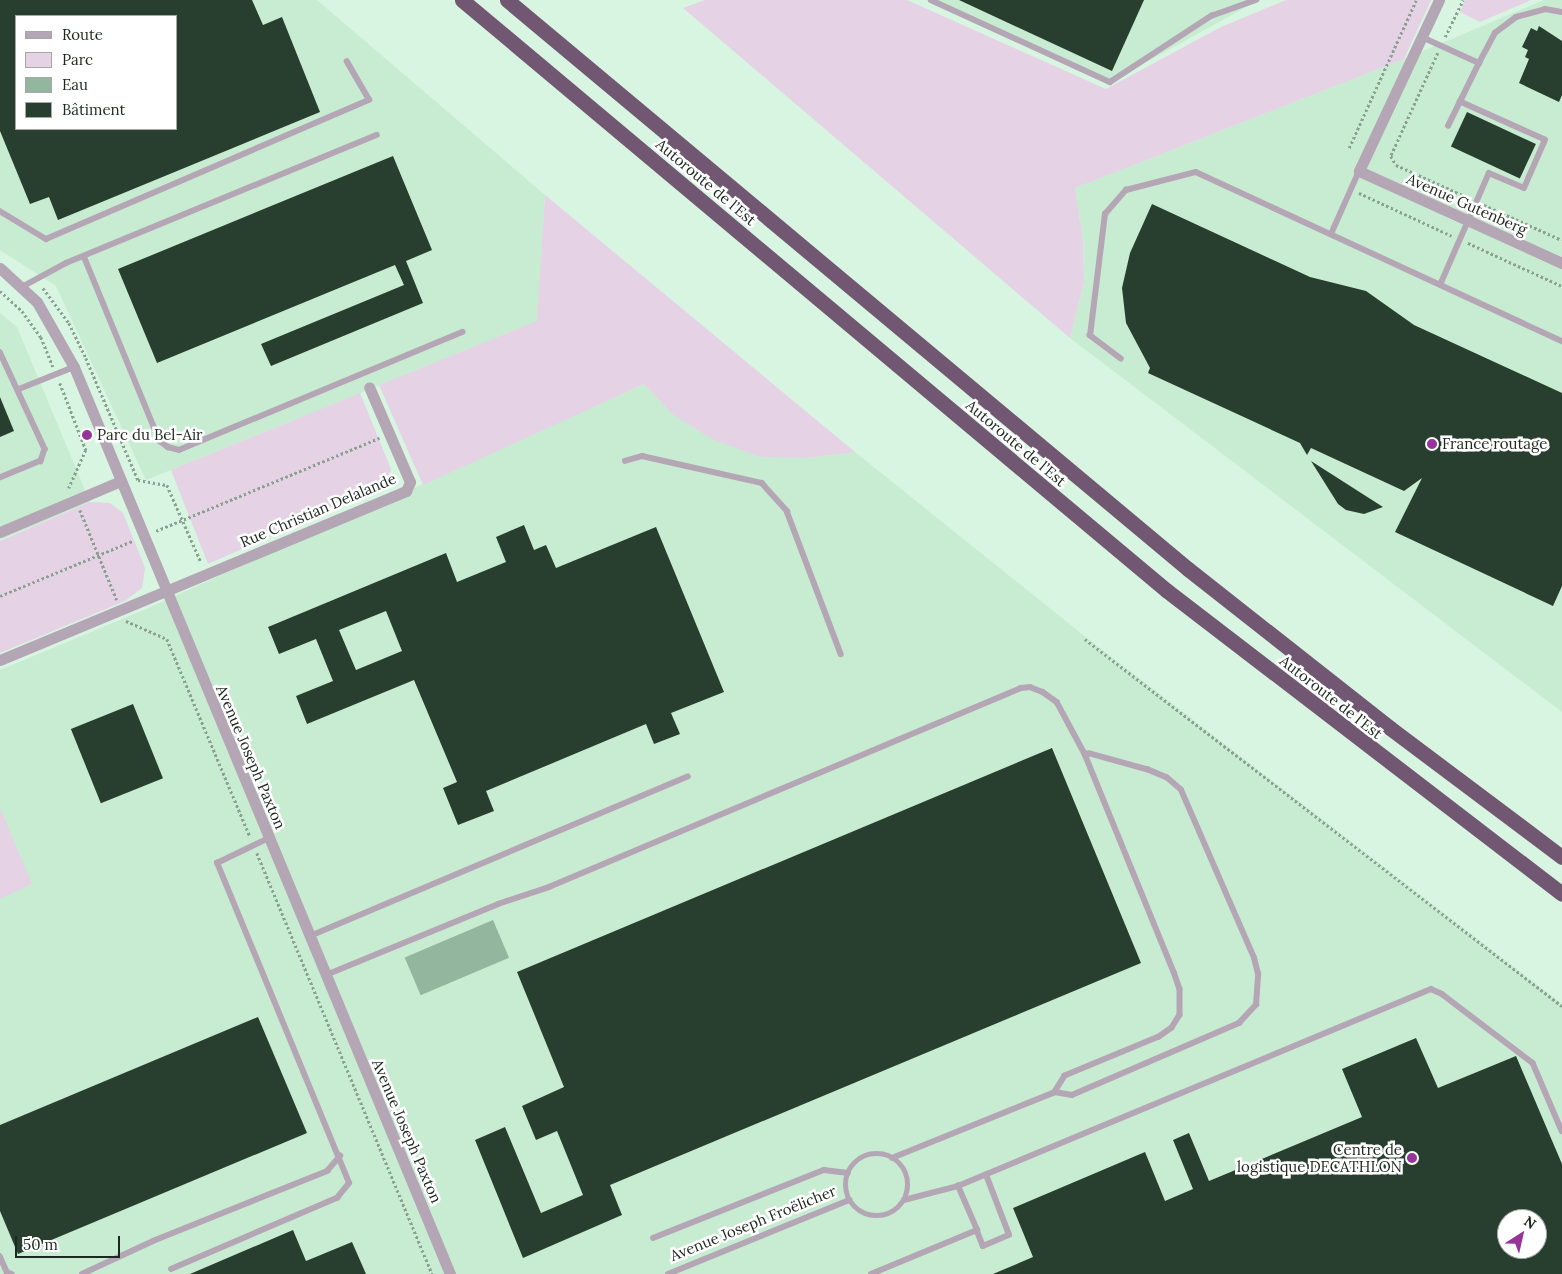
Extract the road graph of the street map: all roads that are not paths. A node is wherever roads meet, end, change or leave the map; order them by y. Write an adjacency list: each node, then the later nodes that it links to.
1 (462, 0): 41 (highway, Autoroute de l’Est)
2 (507, 0): 40 (highway, Autoroute de l’Est)
3 (931, 0): 4 (lane)
4 (1256, 0)
5 (1439, 0): 7 (street)
6 (1562, 12): 9 (lane)
7 (1422, 37): 9 (lane); 13 (street)
8 (347, 62): 14 (lane)
9 (1479, 63): 10 (lane)
10 (1460, 102): 11 (lane); 15 (lane)
11 (1448, 126)
12 (377, 135): 17 (lane)
13 (1359, 171): 15 (street, Avenue Gutenberg); 16 (lane)
14 (0, 211)
15 (1468, 220): 18 (street, Avenue Gutenberg); 20 (lane)
16 (1331, 234): 20 (lane); 25 (lane)
17 (84, 256): 21 (lane); 27 (lane)
18 (1562, 262)
19 (0, 268): 21 (street, Avenue Joseph Paxton)
20 (1440, 284): 23 (lane)
21 (22, 287): 26 (street, Avenue Joseph Paxton)
22 (462, 332): 27 (lane)
23 (1562, 341)
24 (0, 352): 29 (lane)
25 (1121, 359)
26 (74, 367): 29 (lane); 32 (street, Avenue Joseph Paxton)
27 (364, 373): 28 (lane)
28 (369, 386): 34 (street, Rue Christian Delalande)
29 (19, 389): 31 (lane)
30 (625, 460): 35 (lane)
31 (0, 478)
32 (121, 481): 33 (street); 34 (street, Avenue Joseph Paxton)
33 (0, 532)
34 (166, 591): 36 (street); 39 (street, Avenue Joseph Paxton)
35 (841, 654)
36 (0, 660)
37 (1085, 754): 43 (lane); 44 (lane); 44 (lane)
38 (688, 776): 42 (lane)
39 (269, 838): 42 (street, Avenue Joseph Paxton); 46 (lane)
40 (1562, 857)
41 (1562, 894)
42 (310, 936): 43 (street, Avenue Joseph Paxton)
43 (326, 975): 60 (street, Avenue Joseph Paxton)
44 (1055, 1092): 47 (lane)
45 (1562, 1131): 49 (lane)
46 (340, 1156): 56 (lane); 59 (lane)
47 (892, 1158): 48 (lane); 52 (lane)
48 (848, 1173): 51 (lane); 54 (lane)
49 (986, 1175): 50 (lane); 53 (lane)
50 (958, 1186): 52 (lane); 53 (lane)
51 (849, 1200): 52 (lane); 57 (lane, Avenue Joseph Froëlicher)
52 (904, 1200)
53 (977, 1230): 61 (lane)
54 (653, 1238)
55 (0, 1256): 58 (lane)
56 (171, 1269)
57 (671, 1273)
58 (12, 1274)
59 (81, 1274)
60 (450, 1274)
61 (871, 1274)

